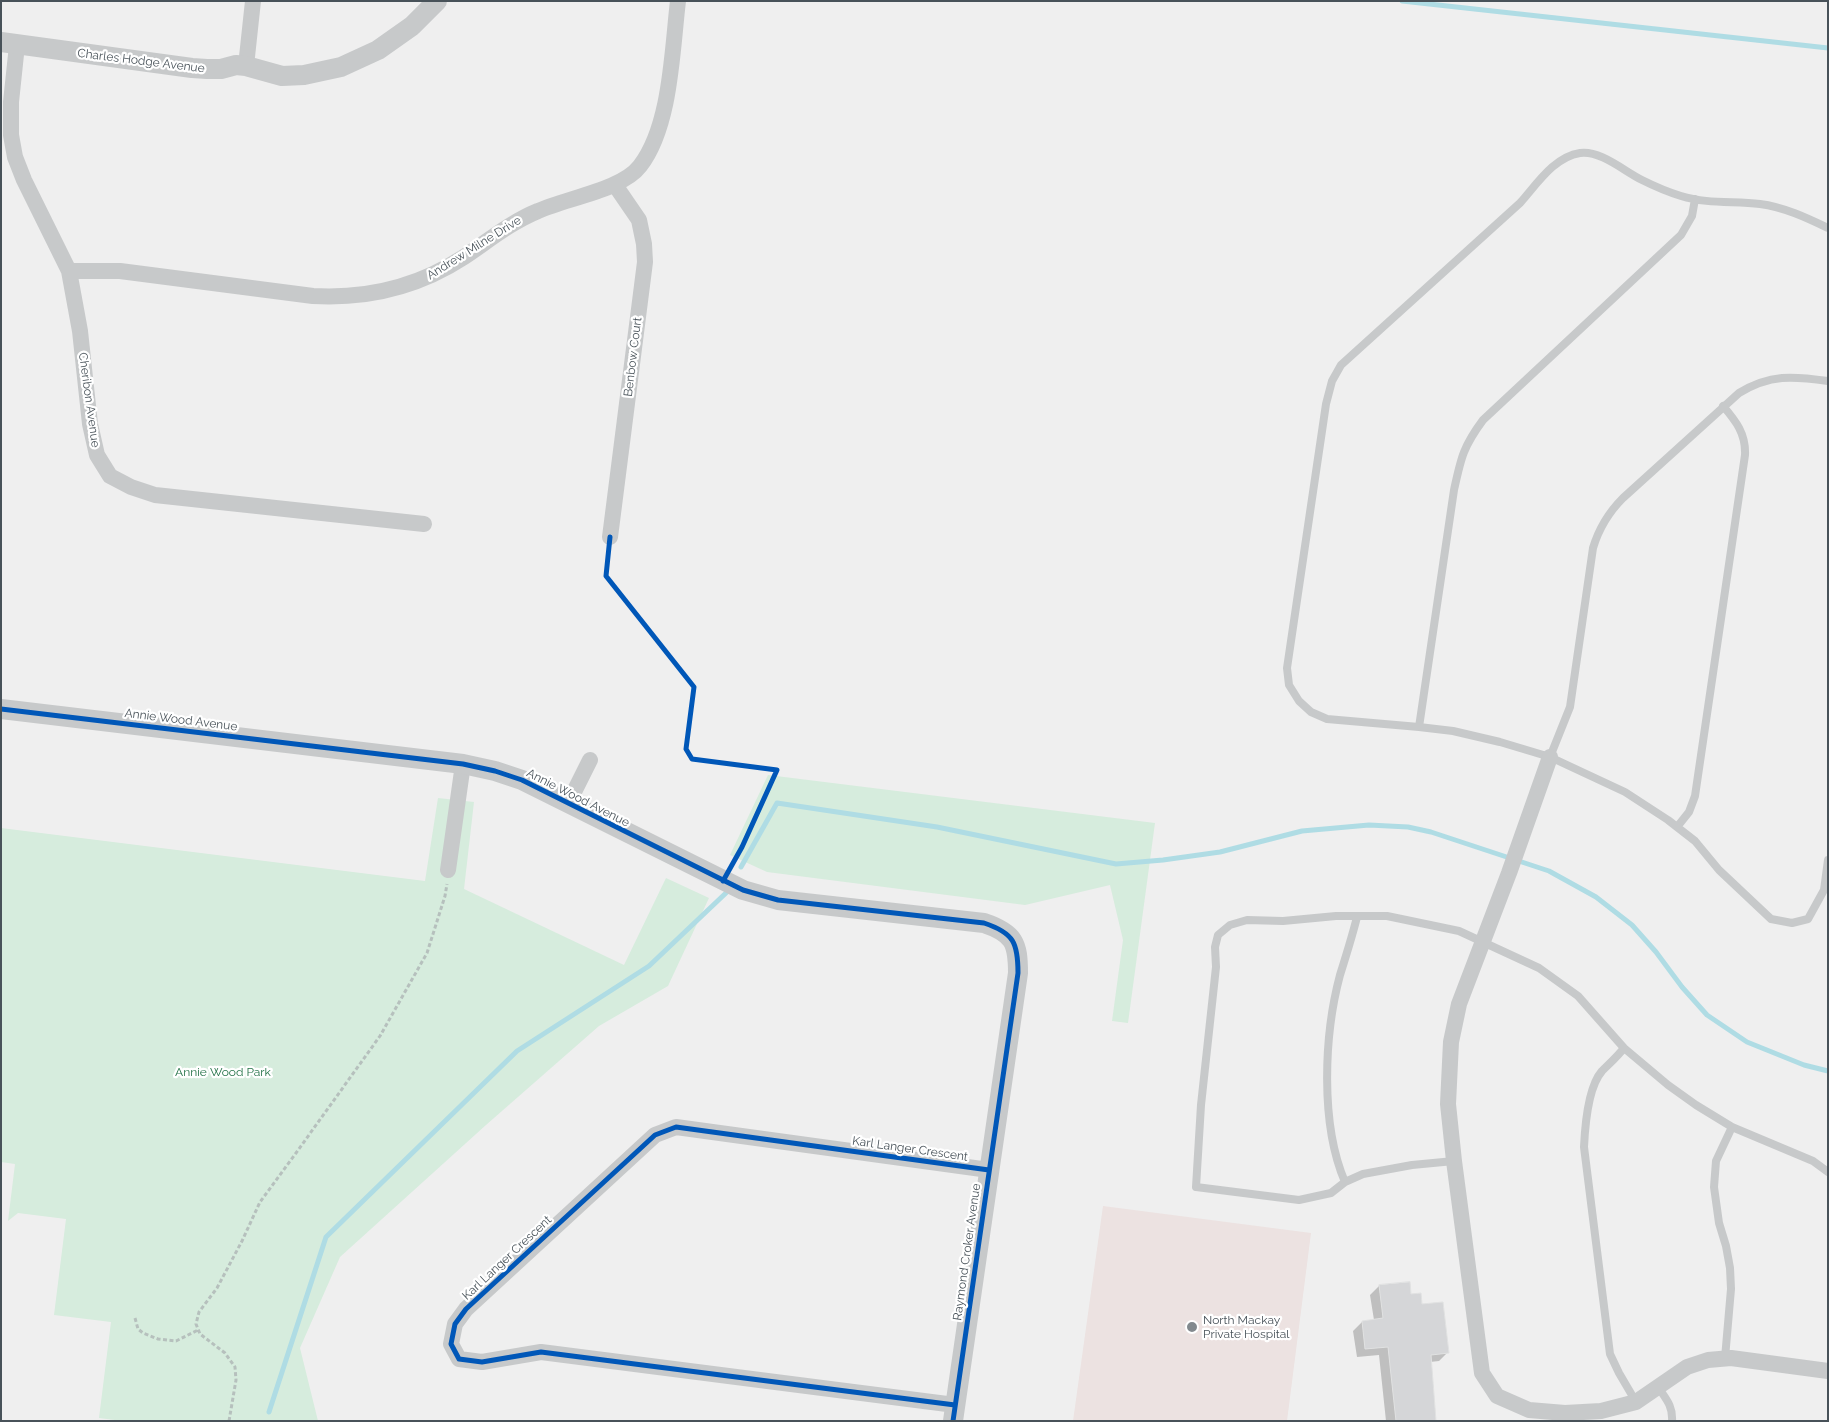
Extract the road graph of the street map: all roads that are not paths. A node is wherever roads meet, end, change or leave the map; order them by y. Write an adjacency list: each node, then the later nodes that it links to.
1 (253, 1): 5 (street)
2 (437, 1): 5 (street, Charles Hodge Avenue)
3 (678, 1): 6 (street, Andrew Milne Drive)
4 (9, 44): 5 (street, Charles Hodge Avenue); 9 (street, Cheribon Avenue)
5 (246, 66)
6 (615, 185): 9 (street, Andrew Milne Drive); 13 (street, Benbow Court)
7 (1695, 199): 8 (lane); 15 (lane); 15 (lane)
8 (1828, 228)
9 (69, 271): 12 (street, Cheribon Avenue)
10 (1828, 381): 11 (lane)
11 (1724, 406): 16 (lane); 20 (lane)
12 (424, 524)
13 (610, 537)
14 (1, 709): 18 (street, Annie Wood Avenue)
15 (1419, 727): 16 (lane)
16 (1550, 757): 20 (lane); 25 (street)
17 (590, 760): 19 (street)
18 (463, 764): 19 (street, Annie Wood Avenue); 22 (street)
19 (568, 804): 24 (street, Annie Wood Avenue)
20 (1677, 827): 21 (lane)
21 (1828, 860)
22 (448, 870)
23 (1357, 917): 25 (lane); 31 (lane); 31 (lane)
24 (1011, 938): 29 (street, Raymond Croker Avenue)
25 (1482, 942): 26 (lane); 28 (street)
26 (1624, 1048): 27 (lane); 35 (lane)
27 (1732, 1127): 30 (lane); 32 (lane)
28 (1454, 1161): 31 (lane); 35 (street)
29 (989, 1170): 36 (street, Raymond Croker Avenue); 36 (street, Karl Langer Crescent)
30 (1828, 1172)
31 (1346, 1182)
32 (1725, 1358): 33 (street); 34 (street)
33 (1828, 1372)
34 (1658, 1387): 35 (street); 37 (lane)
35 (1636, 1402)
36 (954, 1413)
37 (1672, 1421)

